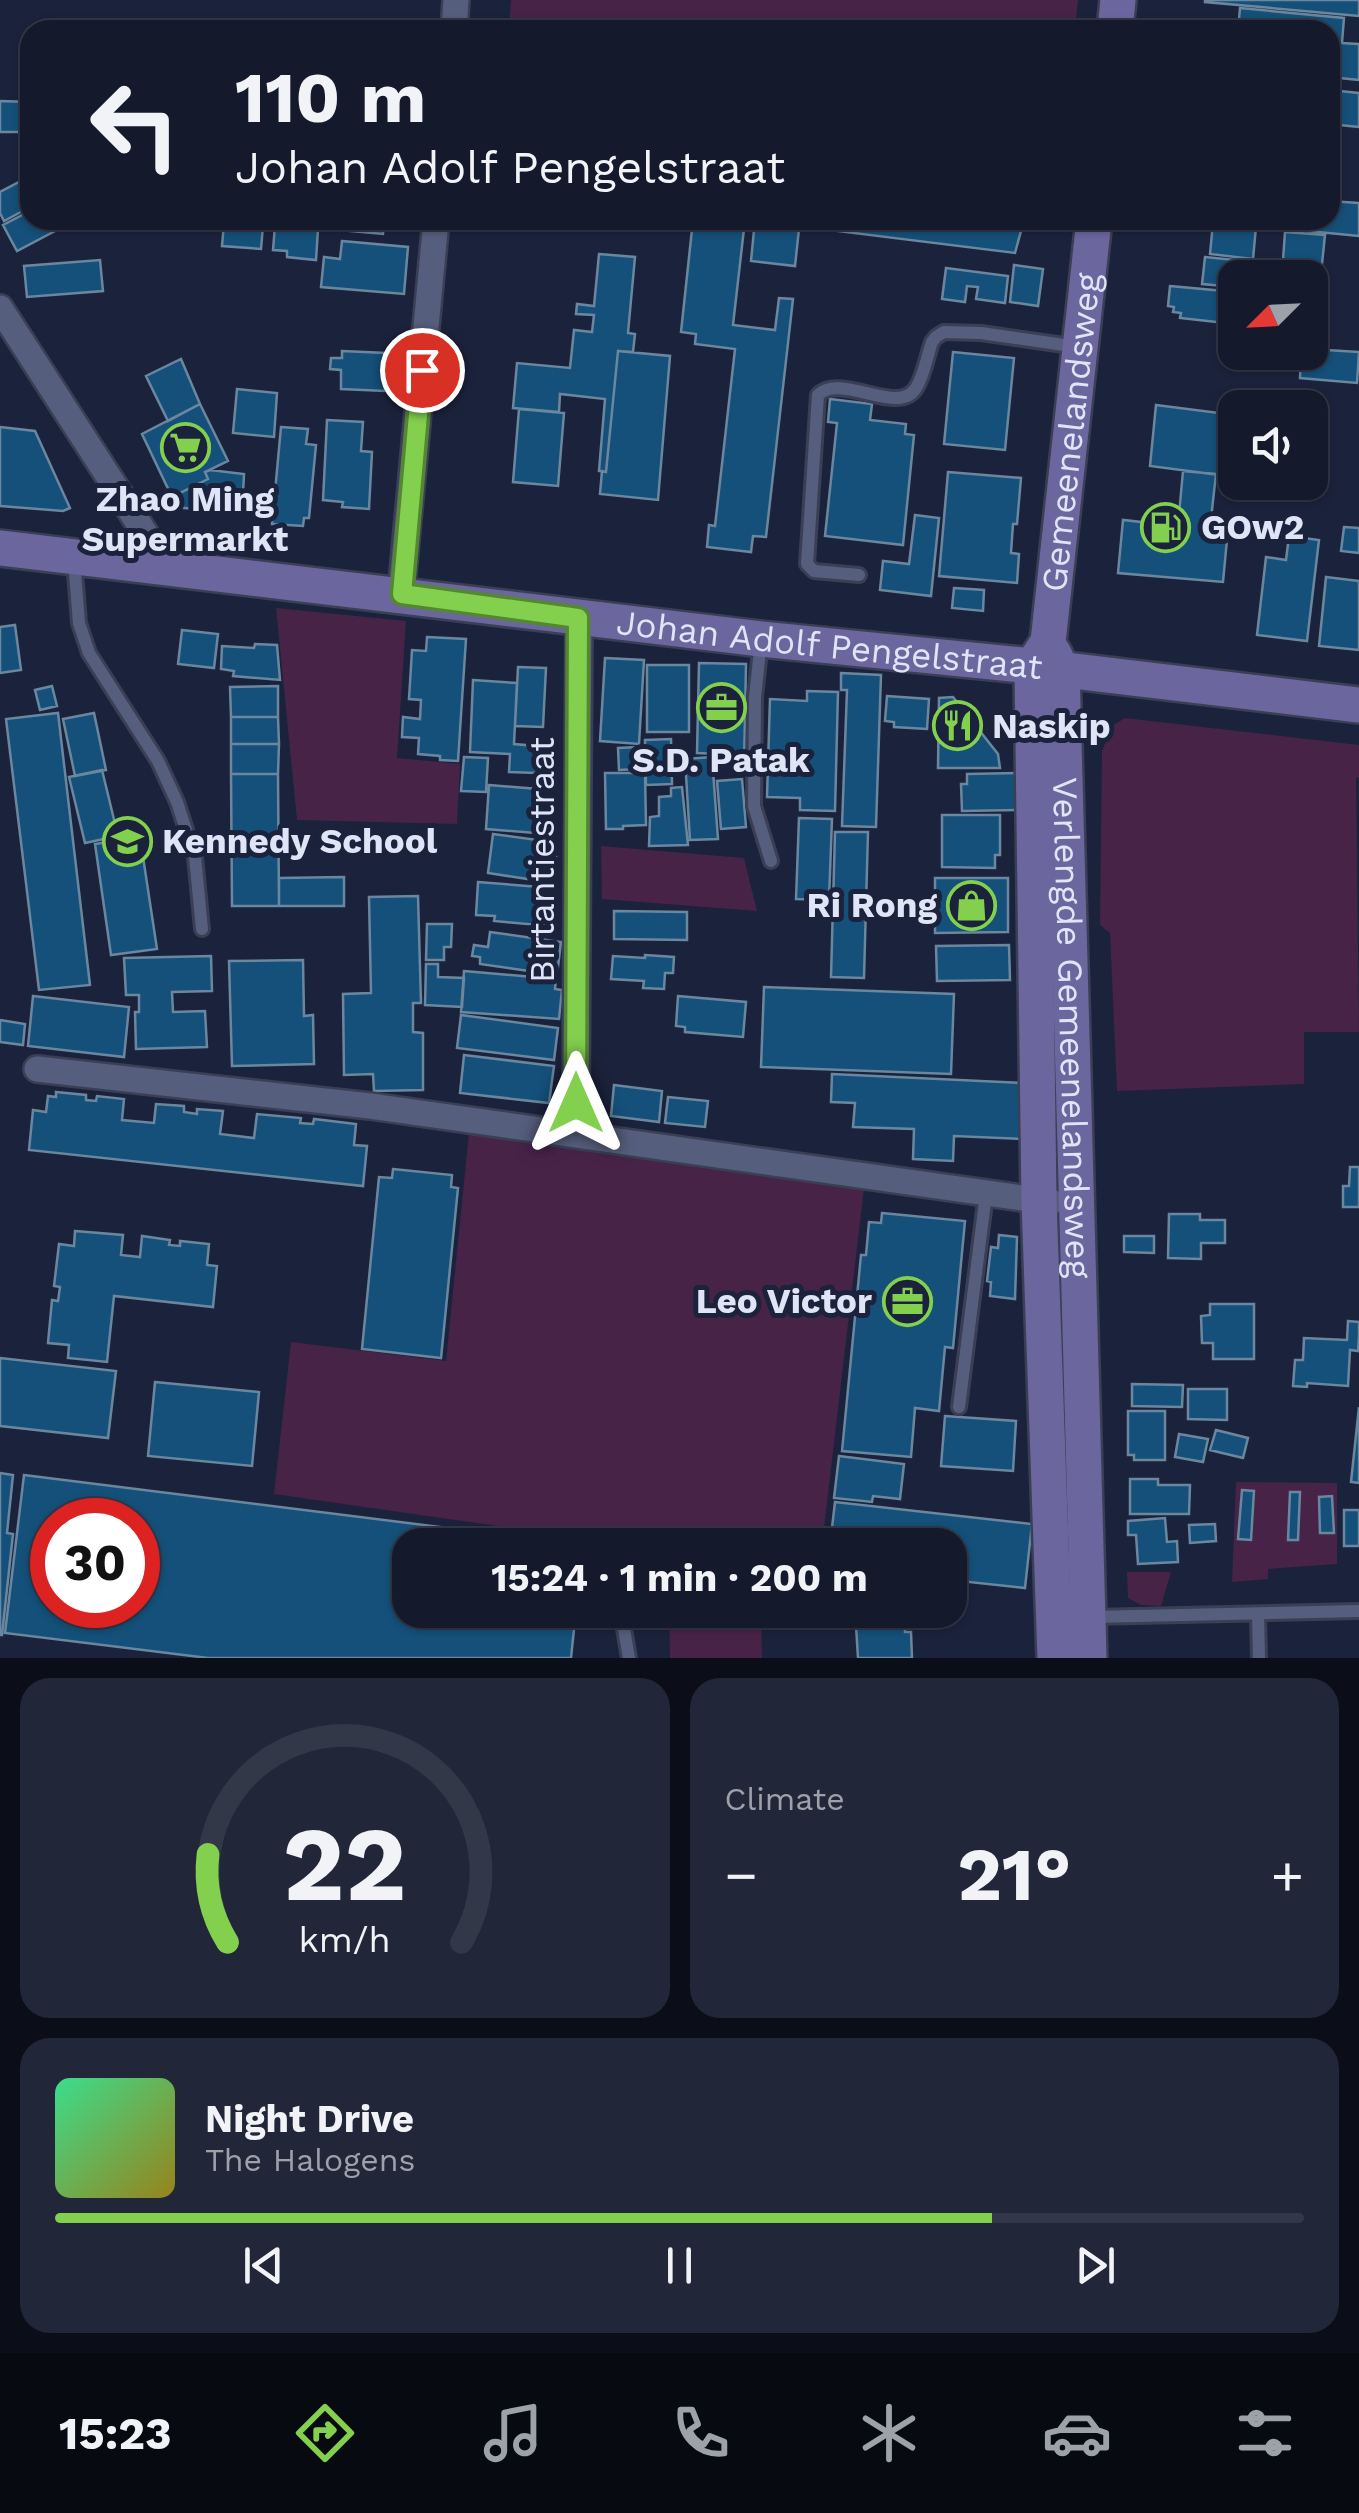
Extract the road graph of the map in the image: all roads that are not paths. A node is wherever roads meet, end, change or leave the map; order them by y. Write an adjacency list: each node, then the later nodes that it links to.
1 (435, 230): 9 (street)
2 (1093, 230): 4 (main road, Gemeenelandsweg)
3 (0, 308): 7 (street)
4 (1080, 347): 8 (lane); 12 (main road, Gemeenelandsweg)
5 (0, 548): 6 (main road, Johan Adolf Pengelstraat)
6 (73, 557): 7 (main road, Johan Adolf Pengelstraat); 15 (lane)
7 (168, 568): 9 (main road, Johan Adolf Pengelstraat)
8 (859, 575)
9 (402, 594): 10 (main road, Johan Adolf Pengelstraat)
10 (578, 618): 11 (main road, Johan Adolf Pengelstraat); 17 (street, Birtantiestraat)
11 (761, 639): 12 (main road, Johan Adolf Pengelstraat); 14 (lane)
12 (1047, 660): 13 (main road, Johan Adolf Pengelstraat); 19 (main road, Verlengde Gemeenelandsweg); 20 (main road, Verlengde Gemeenelandsweg)
13 (1359, 705)
14 (771, 861)
15 (202, 929)
16 (37, 1069): 18 (street)
17 (576, 1103)
18 (986, 1194): 19 (street); 21 (lane)
19 (1039, 1201): 20 (street); 25 (main road, Verlengde Gemeenelandsweg)
20 (1076, 1203): 24 (main road, Verlengde Gemeenelandsweg)
21 (958, 1407)
22 (1359, 1611): 23 (lane)
23 (1258, 1614): 24 (lane); 30 (lane)
24 (1089, 1617): 25 (lane); 29 (main road, Verlengde Gemeenelandsweg)
25 (1054, 1620): 28 (main road, Verlengde Gemeenelandsweg)
26 (624, 1628): 27 (lane)
27 (630, 1658)
28 (1055, 1658)
29 (1089, 1658)
30 (1260, 1658)

